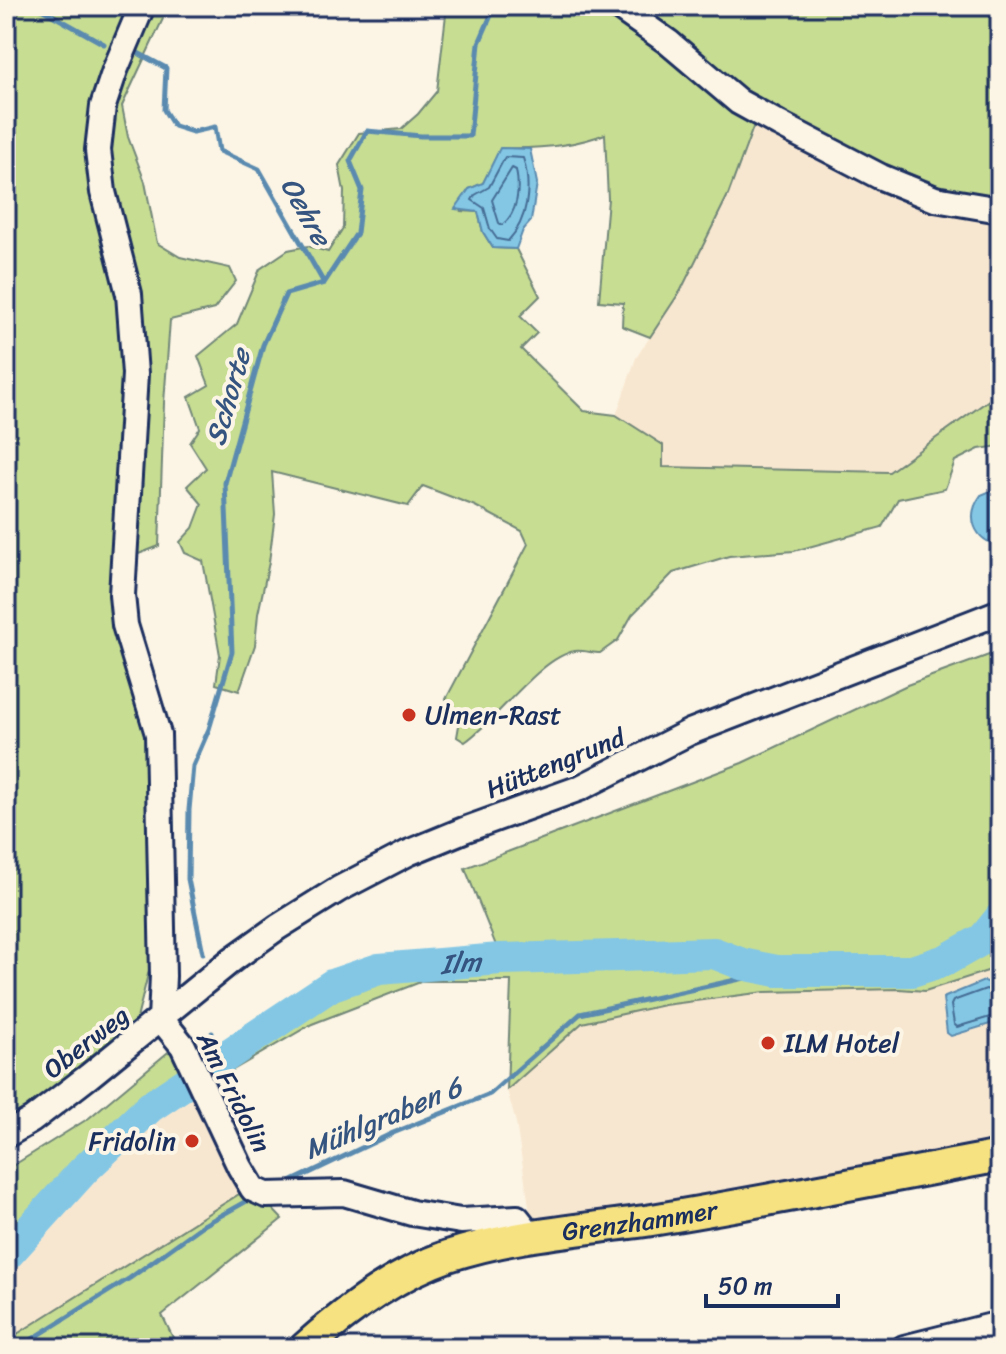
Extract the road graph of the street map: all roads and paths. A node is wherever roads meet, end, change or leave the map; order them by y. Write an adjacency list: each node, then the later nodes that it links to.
1 (142, 6): 5 (street)
2 (617, 6): 3 (street)
3 (1000, 210)
4 (1000, 612): 5 (street, Hüttengrund)
5 (161, 1019): 6 (street, Oberweg); 8 (street, Am Fridolin)
6 (6, 1135)
7 (1000, 1156): 8 (main road, Grenzhammer)
8 (532, 1237): 10 (main road, Grenzhammer)
9 (1000, 1324): 11 (street)
10 (305, 1348)
11 (904, 1348)

